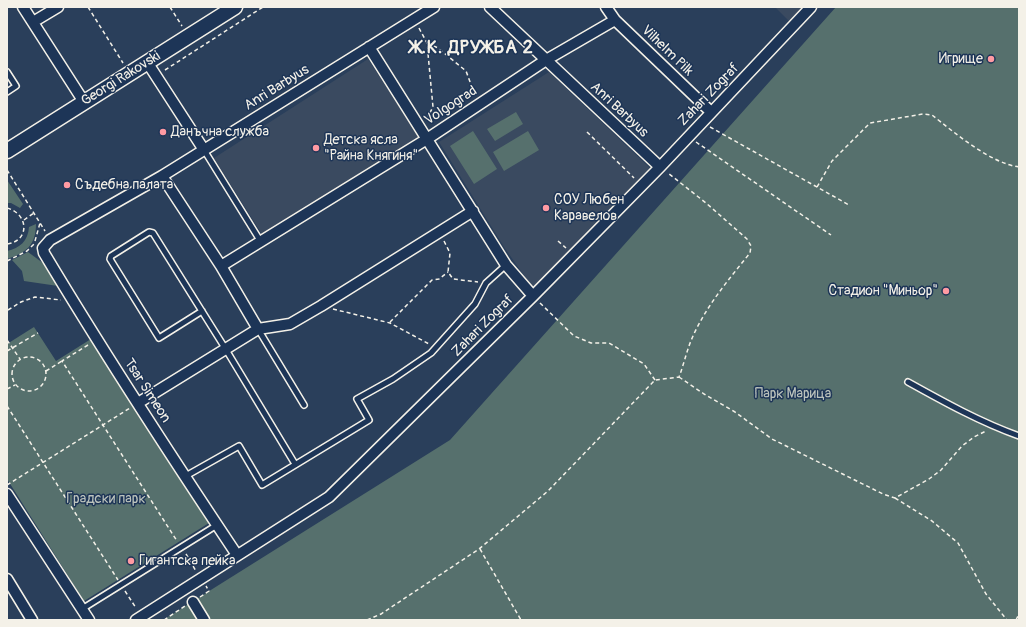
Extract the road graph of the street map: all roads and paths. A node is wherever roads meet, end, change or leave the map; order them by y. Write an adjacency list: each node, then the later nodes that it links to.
1 (23, 7): 13 (street)
2 (88, 7): 20 (path)
3 (170, 7): 14 (path)
4 (236, 7): 14 (street, Georgi Rakovski)
5 (263, 7): 21 (path)
6 (434, 7): 11 (street, Anri Barbyus)
7 (490, 7): 17 (street, Anri Barbyus)
8 (606, 7): 12 (street, Vilhelm Pilk)
9 (812, 7): 25 (street, Zahari Zograf)
10 (54, 8): 13 (street)
11 (414, 20): 15 (path); 16 (street, Anri Barbyus)
12 (615, 20): 17 (street, Volgograd); 25 (street, Vilhelm Pilk)
13 (33, 22): 23 (street)
14 (188, 36): 18 (street, Georgi Rakovski)
15 (427, 43): 24 (path); 27 (path)
16 (369, 47): 27 (street); 31 (street, Anri Barbyus)
17 (546, 60): 24 (street, Volgograd); 33 (street, Anri Barbyus)
18 (147, 62): 20 (street, Georgi Rakovski); 21 (street)
19 (7, 72): 22 (lane)
20 (130, 73): 23 (street, Georgi Rakovski)
21 (156, 75): 31 (street)
22 (7, 92)
23 (84, 102): 32 (street, Georgi Rakovski)
24 (476, 106): 30 (street, Volgograd)
25 (711, 112): 26 (street, Zahari Zograf)
26 (701, 123): 29 (street, Zahari Zograf); 38 (path)
27 (421, 129): 30 (street)
28 (587, 132): 37 (path)
29 (688, 137): 33 (street, Zahari Zograf); 46 (path)
30 (427, 139): 41 (street); 48 (street, Volgograd)
31 (204, 150): 36 (street, Anri Barbyus); 48 (lane)
32 (7, 151)
33 (660, 167): 37 (street, Zahari Zograf); 72 (path)
34 (1019, 167): 38 (path)
35 (7, 170): 42 (path)
36 (162, 176): 47 (street, Anri Barbyus); 52 (street)
37 (642, 185): 55 (street, Zahari Zograf)
38 (817, 187): 39 (path)
39 (849, 205)
40 (7, 208): 43 (path)
41 (473, 211): 45 (street); 51 (street)
42 (34, 213): 43 (path); 44 (path)
43 (23, 220): 49 (path)
44 (40, 223): 47 (path); 50 (path)
45 (440, 232): 53 (path); 57 (street)
46 (831, 235)
47 (50, 240): 56 (street, Tsar Simeon)
48 (261, 242): 52 (street, Volgograd)
49 (7, 244)
50 (7, 261)
51 (506, 265): 54 (lane); 55 (street)
52 (220, 266): 61 (street)
53 (448, 272): 54 (path); 60 (path)
54 (486, 283): 67 (lane)
55 (533, 296): 73 (path); 92 (street, Zahari Zograf)
56 (73, 301): 58 (path); 63 (street, Tsar Simeon)
57 (322, 306): 60 (path); 61 (street)
58 (8, 310)
59 (202, 311): 59 (lane); 66 (lane)
60 (390, 323): 67 (path)
61 (258, 329): 66 (street); 78 (lane)
62 (38, 332): 65 (path)
63 (97, 339): 70 (path); 77 (street, Tsar Simeon)
64 (7, 340): 65 (path)
65 (12, 348): 68 (path); 69 (path)
66 (225, 348): 77 (street); 84 (lane)
67 (436, 348): 84 (lane)
68 (7, 351)
69 (20, 359): 71 (path); 75 (path)
70 (62, 361): 71 (path); 80 (path)
71 (46, 371): 75 (path)
72 (679, 377): 73 (path); 88 (path)
73 (654, 380): 91 (path)
74 (908, 382): 81 (lane)
75 (15, 384): 76 (path)
76 (7, 389)
77 (138, 403): 80 (path); 85 (street, Tsar Simeon)
78 (304, 405)
79 (7, 406): 83 (path)
80 (103, 425): 83 (path); 90 (path)
81 (993, 427): 82 (lane); 88 (path)
82 (1019, 436)
83 (43, 462): 86 (path); 94 (path)
84 (295, 464): 85 (lane)
85 (184, 477): 89 (street, Tsar Simeon)
86 (7, 485)
87 (7, 494): 96 (street)
88 (896, 498): 104 (path)
89 (216, 525): 90 (lane); 92 (street, Tsar Simeon)
90 (181, 547): 94 (lane)
91 (479, 549): 102 (path); 103 (path)
92 (237, 556): 98 (street, Zahari Zograf)
93 (7, 578): 99 (street)
94 (121, 584): 96 (lane); 98 (path)
95 (193, 602): 101 (street)
96 (82, 609): 100 (street)
97 (1019, 614): 105 (path)
98 (139, 618)
99 (32, 620)
100 (89, 620)
101 (204, 620)
102 (367, 620)
103 (521, 620)
104 (1007, 620)
105 (1016, 620)

